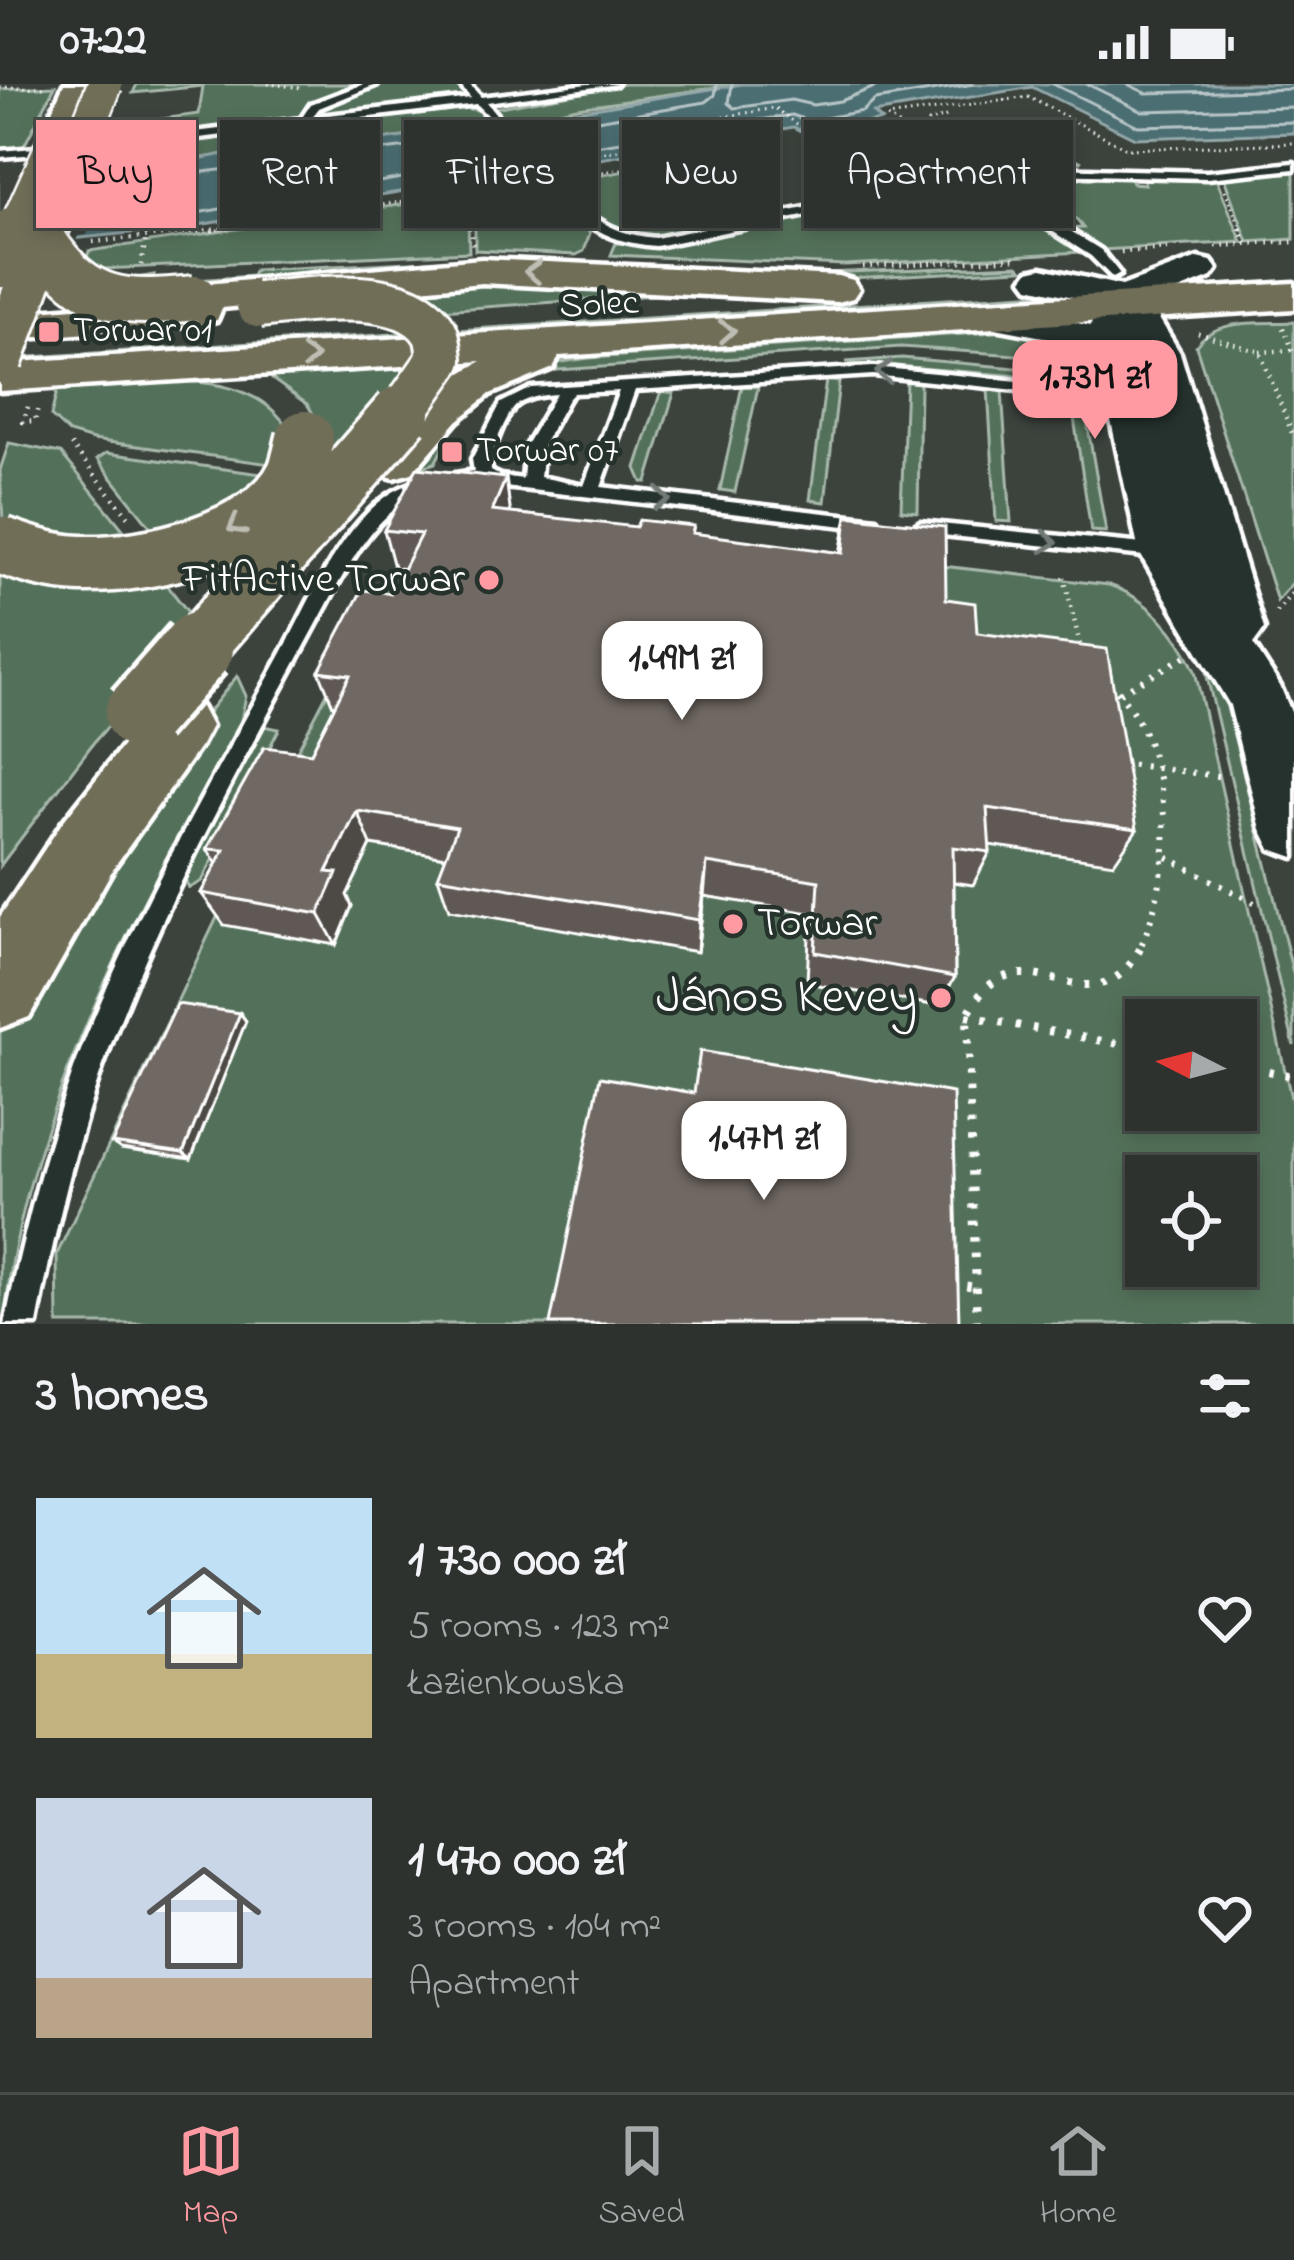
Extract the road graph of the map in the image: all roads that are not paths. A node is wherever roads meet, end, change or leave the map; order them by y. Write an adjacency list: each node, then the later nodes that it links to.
1 (79, 84): 15 (main road, bridge)
2 (105, 84): 15 (main road, bridge)
3 (373, 84): 7 (lane)
4 (464, 84): 6 (lane)
5 (613, 84): 6 (lane)
6 (483, 102): 8 (lane); 13 (lane, bridge)
7 (305, 120)
8 (329, 120)
9 (36, 151): 10 (lane)
10 (0, 154)
11 (1294, 166): 12 (lane)
12 (1073, 170)
13 (804, 213)
14 (1056, 228): 18 (lane)
15 (13, 250): 17 (main road, one-way to 15, bridge); 25 (main road, bridge)
16 (1294, 263): 18 (main road, Solec)
17 (859, 291): 18 (main road, Solec); 22 (main road, Solec)
18 (1119, 296): 19 (main road); 20 (main road, Solec); 27 (street)
19 (1277, 306): 27 (street)
20 (983, 315): 24 (main road, Solec, one-way to 20); 27 (street)
21 (0, 327): 38 (main road, bridge)
22 (211, 328): 23 (main road, Solec); 25 (main road)
23 (0, 338)
24 (610, 338): 26 (main road, Solec, one-way to 24); 38 (main road)
25 (0, 357)
26 (152, 367): 29 (main road, Solec); 36 (main road, one-way to 36, bridge)
27 (1135, 369): 28 (lane, one-way to 28); 37 (street); 37 (street)
28 (629, 385): 30 (lane); 33 (lane)
29 (15, 389)
30 (570, 389): 31 (lane); 32 (lane)
31 (483, 474): 32 (lane); 42 (lane)
32 (546, 487): 33 (lane)
33 (591, 491): 34 (lane, one-way to 34)
34 (886, 524)
35 (910, 527): 37 (lane, one-way to 37)
36 (0, 544)
37 (1187, 544): 39 (street)
38 (159, 720): 40 (main road); 41 (main road)
39 (1294, 829)
40 (0, 900)
41 (0, 989)
42 (21, 1324)

